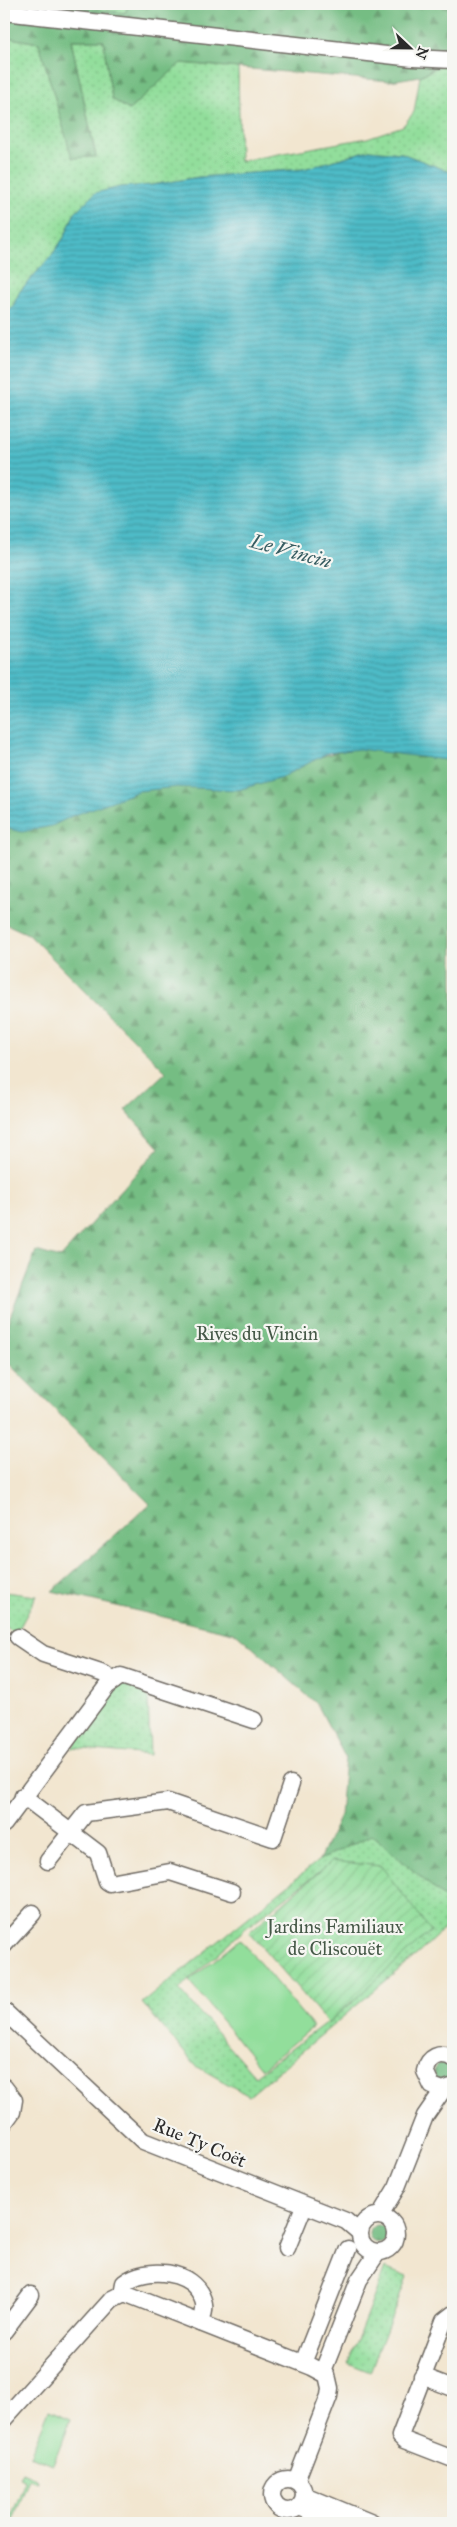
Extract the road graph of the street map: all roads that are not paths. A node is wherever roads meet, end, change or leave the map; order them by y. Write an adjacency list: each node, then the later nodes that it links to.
1 (4, 12): 2 (street)
2 (453, 60)
3 (18, 1637): 4 (street)
4 (114, 1681): 5 (street); 7 (street)
5 (254, 1720)
6 (291, 1784): 9 (street)
7 (24, 1796): 8 (street); 9 (street)
8 (4, 1824)
9 (70, 1832): 10 (street); 11 (street)
10 (48, 1861)
11 (232, 1892)
12 (33, 1913): 13 (street)
13 (4, 1945)
14 (4, 2011): 21 (street, Rue Ty Coët)
15 (450, 2053): 16 (street)
16 (428, 2082): 18 (street); 19 (street)
17 (4, 2087): 20 (street)
18 (448, 2088): 19 (street)
19 (425, 2116): 22 (street)
20 (4, 2123)
21 (304, 2206): 23 (street, Rue Ty Coët); 24 (street)
22 (385, 2218): 23 (street); 23 (street)
23 (362, 2245): 30 (street); 31 (street)
24 (287, 2248)
25 (122, 2294): 28 (street); 28 (street); 34 (street)
26 (31, 2295): 29 (street)
27 (453, 2314): 32 (street)
28 (201, 2323): 30 (street)
29 (4, 2331)
30 (303, 2363): 31 (street)
31 (323, 2371): 36 (street)
32 (422, 2376): 33 (street); 35 (street)
33 (453, 2388)
34 (4, 2419)
35 (453, 2459)
36 (296, 2481): 37 (street); 37 (street)
37 (291, 2509): 38 (street); 39 (street)
38 (339, 2523)
39 (372, 2523)

